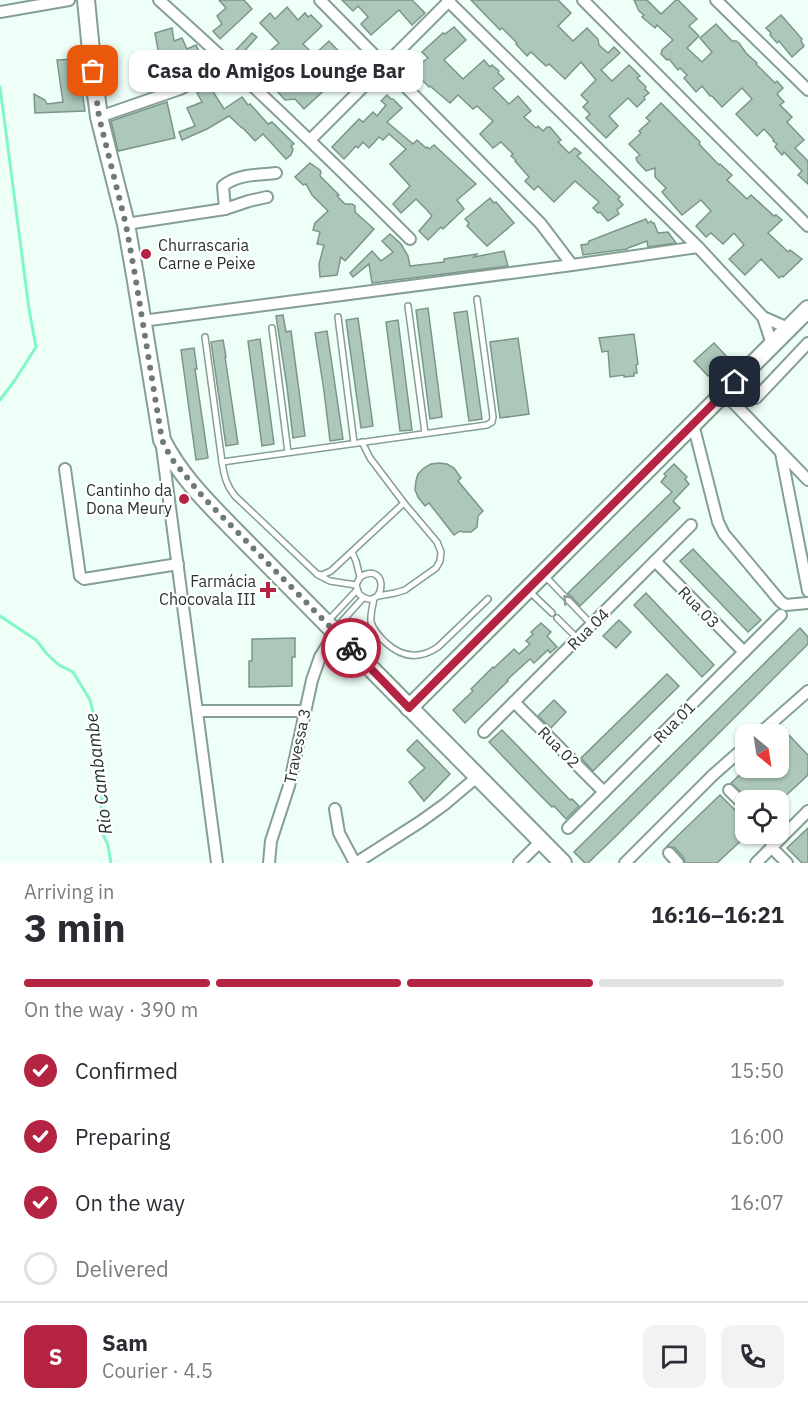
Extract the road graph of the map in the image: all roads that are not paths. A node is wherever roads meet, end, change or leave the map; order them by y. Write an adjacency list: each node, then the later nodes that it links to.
1 (69, 0): 8 (street)
2 (86, 0): 12 (street)
3 (159, 0): 9 (street)
4 (320, 0): 10 (street)
5 (449, 0): 10 (street); 20 (street)
6 (583, 0): 18 (street)
7 (716, 0): 11 (street)
8 (0, 12)
9 (230, 64): 12 (street); 13 (street)
10 (384, 66): 13 (street); 21 (street)
11 (808, 90)
12 (99, 117): 17 (street)
13 (310, 140): 19 (street)
14 (276, 173): 16 (street)
15 (267, 197): 16 (street)
16 (225, 209): 17 (street)
17 (126, 225): 27 (street)
18 (808, 226)
19 (410, 238)
20 (698, 247): 21 (street); 25 (street)
21 (572, 265): 27 (street)
22 (477, 299): 36 (lane)
23 (408, 306): 36 (lane)
24 (808, 309): 29 (street)
25 (763, 316): 29 (street); 32 (street)
26 (338, 317): 39 (lane)
27 (142, 321): 37 (street)
28 (272, 328): 40 (lane)
29 (788, 328): 32 (street)
30 (205, 337): 42 (lane)
31 (808, 343): 34 (street)
32 (772, 344): 33 (street)
33 (724, 393): 35 (street); 41 (street)
34 (756, 398)
35 (693, 424): 51 (street); 59 (street)
36 (425, 433): 38 (lane)
37 (162, 440): 49 (street); 64 (street)
38 (362, 442): 39 (lane); 45 (lane)
39 (354, 443): 40 (lane)
40 (288, 452): 42 (lane)
41 (781, 453): 44 (street); 55 (street)
42 (222, 462): 50 (lane)
43 (65, 469): 49 (street)
44 (808, 480)
45 (404, 503): 47 (lane); 56 (lane)
46 (692, 525): 48 (street, Rua 04)
47 (352, 552): 50 (lane); 52 (lane)
48 (655, 561): 63 (street, Rua 04); 66 (street, Rua 03)
49 (178, 564): 70 (street)
50 (317, 574): 53 (lane)
51 (543, 574): 54 (street); 63 (lane, one-way to 51)
52 (360, 577): 53 (lane); 56 (lane)
53 (356, 587): 57 (lane); 64 (lane)
54 (527, 590): 60 (lane); 69 (street)
55 (808, 591)
56 (376, 597): 57 (lane); 58 (lane)
57 (363, 598): 64 (lane)
58 (488, 599)
59 (808, 603)
60 (552, 613)
61 (781, 615): 66 (street, Rua 01)
62 (557, 618): 65 (lane)
63 (592, 625): 65 (street, Rua 04)
64 (332, 629): 69 (street); 71 (street, Travessa 3)
65 (578, 639): 68 (street, Rua 04)
66 (744, 652): 77 (street, Rua 01)
67 (808, 691): 72 (street)
68 (514, 702): 73 (street, Rua 04); 77 (street, Rua 02)
69 (409, 708): 75 (street)
70 (197, 711): 71 (street); 87 (street)
71 (304, 711): 88 (street, Travessa 3)
72 (770, 724)
73 (484, 732)
74 (735, 756): 92 (street)
75 (477, 777): 83 (street); 89 (street)
76 (729, 790): 78 (street)
77 (604, 792): 82 (street, Rua 01)
78 (735, 796)
79 (335, 808): 89 (street)
80 (808, 811): 81 (street)
81 (789, 827)
82 (568, 828)
83 (541, 842): 90 (street); 91 (street)
84 (771, 844): 94 (street)
85 (776, 844): 95 (street)
86 (669, 853): 93 (street)
87 (217, 863)
88 (269, 863)
89 (355, 863)
90 (519, 863)
91 (562, 863)
92 (625, 863)
93 (678, 863)
94 (756, 863)
95 (787, 863)

